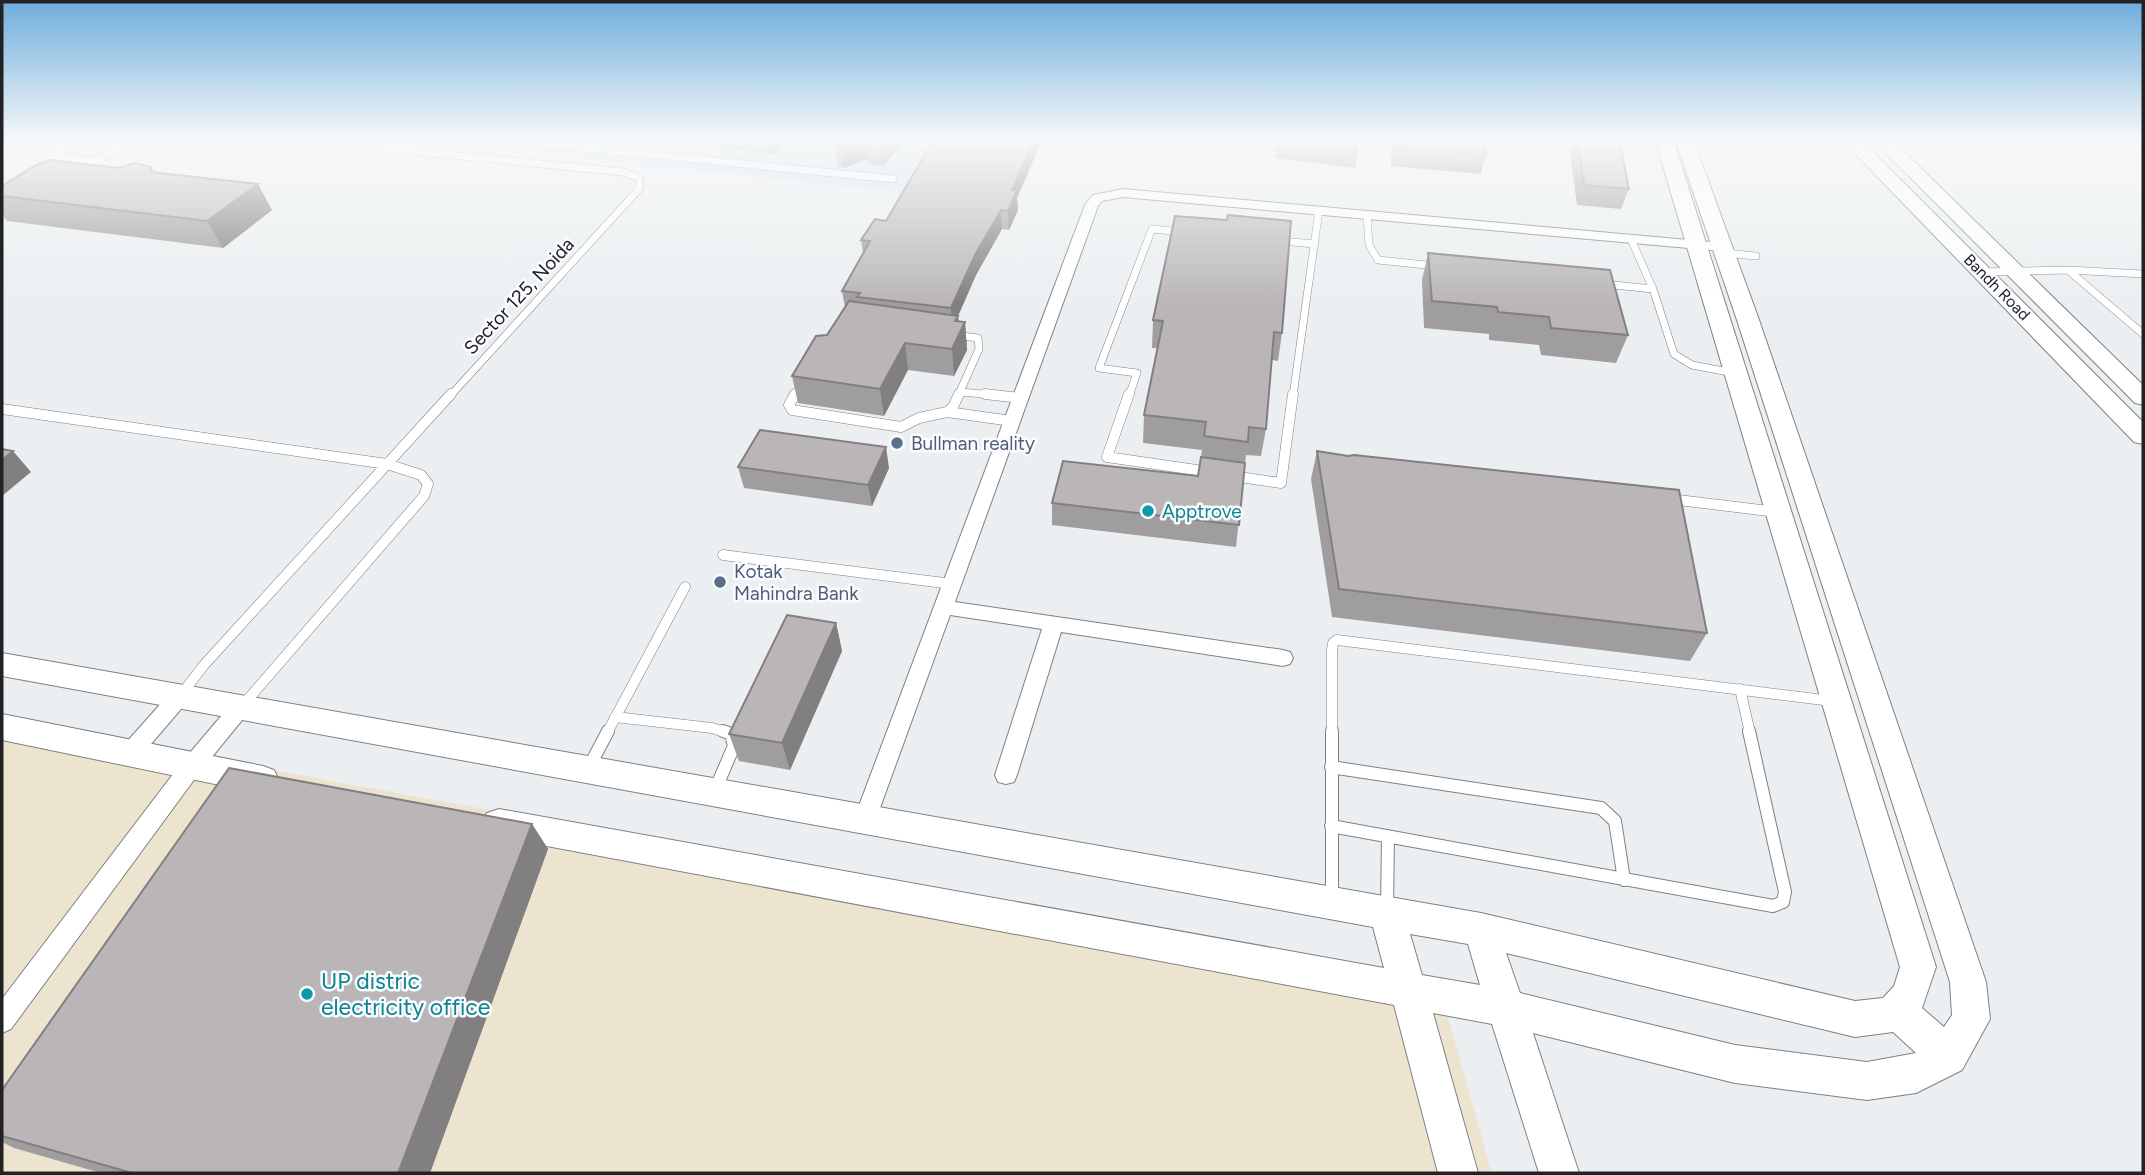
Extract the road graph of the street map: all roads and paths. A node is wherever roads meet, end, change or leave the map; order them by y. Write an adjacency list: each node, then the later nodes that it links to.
1 (635, 194): 32 (lane, Sector 125, Noida)
2 (1119, 194): 26 (street)
3 (1132, 194): 8 (street)
4 (1689, 194): 14 (street)
5 (1699, 194): 14 (street)
6 (1904, 194): 19 (street, Bandh Road)
7 (1936, 194): 18 (street, Bandh Road)
8 (1319, 211): 9 (street); 13 (lane)
9 (1367, 215): 11 (street); 16 (lane)
10 (1193, 232): 33 (lane)
11 (1631, 239): 14 (street); 22 (lane)
12 (1274, 240): 13 (lane)
13 (1315, 244): 34 (lane)
14 (1714, 248): 15 (lane); 24 (street); 44 (street)
15 (1756, 256)
16 (1447, 267)
17 (2068, 270): 18 (lane); 20 (lane); 23 (lane)
18 (2014, 271): 19 (lane); 27 (street, Bandh Road)
19 (1982, 272): 31 (street, Bandh Road)
20 (2143, 274)
21 (1598, 283): 22 (lane)
22 (1653, 289): 24 (lane)
23 (2143, 334)
24 (1734, 373): 36 (street)
25 (961, 392): 26 (lane); 29 (lane); 29 (lane)
26 (1021, 398): 30 (street)
27 (2143, 398)
28 (2, 410): 32 (lane)
29 (947, 412): 30 (lane)
30 (1012, 421): 38 (street)
31 (2143, 436)
32 (387, 464): 47 (lane, Sector 125, Noida); 48 (lane)
33 (1214, 473)
34 (1227, 475)
35 (1658, 497): 36 (lane)
36 (1777, 512): 46 (street)
37 (723, 555): 38 (lane)
38 (952, 584): 40 (street)
39 (685, 587): 49 (lane)
40 (943, 607): 41 (street); 59 (street)
41 (1054, 624): 42 (street); 55 (street)
42 (1283, 658)
43 (2, 665): 47 (street)
44 (1870, 688): 46 (street); 70 (street)
45 (1740, 690): 46 (lane); 52 (lane); 62 (lane)
46 (1833, 692): 68 (street)
47 (180, 695): 48 (street); 51 (street)
48 (240, 708): 53 (street); 54 (street)
49 (615, 717): 54 (lane); 57 (lane)
50 (2, 727): 51 (street)
51 (131, 752): 53 (street)
52 (1331, 766): 60 (lane); 62 (lane)
53 (191, 767): 56 (street); 69 (street)
54 (587, 769): 57 (street)
55 (1006, 775)
56 (299, 787)
57 (714, 792): 59 (street)
58 (461, 817): 66 (street)
59 (864, 819): 63 (street)
60 (1331, 826): 61 (lane); 63 (lane)
61 (1388, 836): 62 (lane); 64 (lane)
62 (1624, 880)
63 (1333, 903): 64 (street)
64 (1387, 913): 65 (street); 66 (street)
65 (1480, 930): 67 (street); 68 (street)
66 (1410, 990): 67 (street); 71 (street)
67 (1505, 1008): 70 (street); 72 (street)
68 (1898, 1012): 70 (street)
69 (2, 1020)
70 (1948, 1056)
71 (1458, 1173)
72 (1559, 1173)

